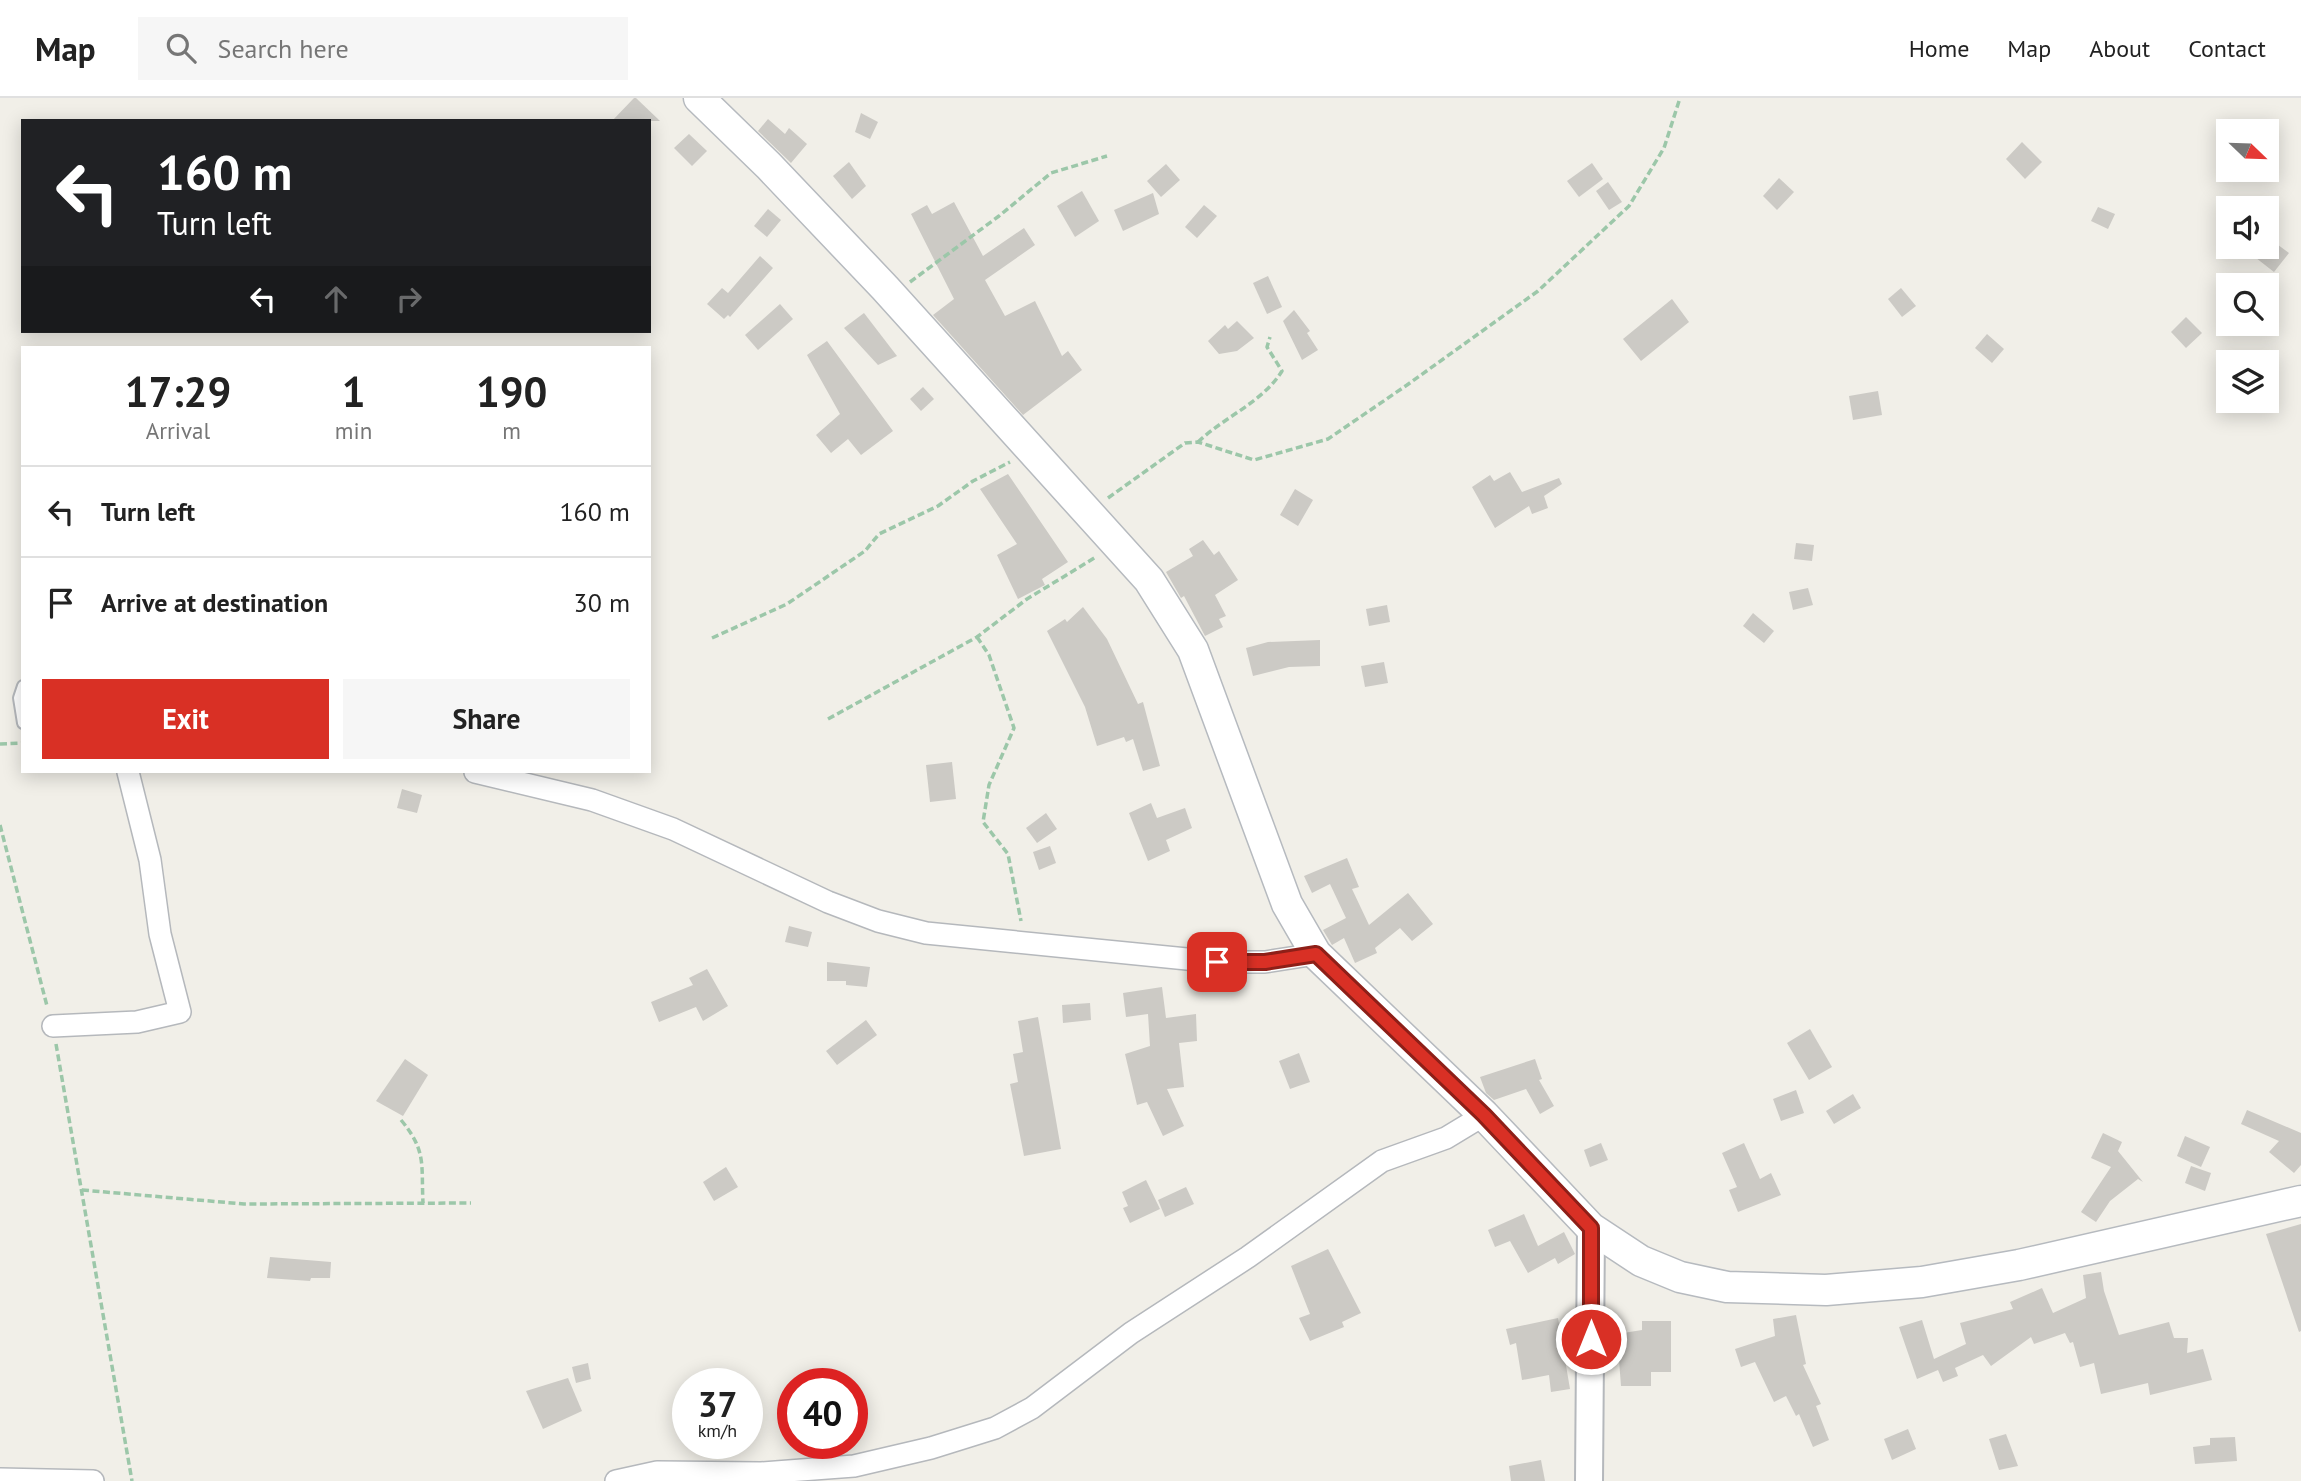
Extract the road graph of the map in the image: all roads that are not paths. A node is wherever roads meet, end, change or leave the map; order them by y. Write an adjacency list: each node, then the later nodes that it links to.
1 (699, 98): 6 (main road)
2 (21, 692): 3 (lane)
3 (21, 710)
4 (128, 773): 7 (street)
5 (479, 773): 6 (street)
6 (1316, 954): 8 (main road)
7 (52, 1026)
8 (1484, 1115): 10 (main road); 13 (street)
9 (2301, 1200): 10 (main road)
10 (1591, 1228): 14 (street)
11 (0, 1479): 12 (street)
12 (93, 1481)
13 (616, 1481)
14 (1589, 1481)

